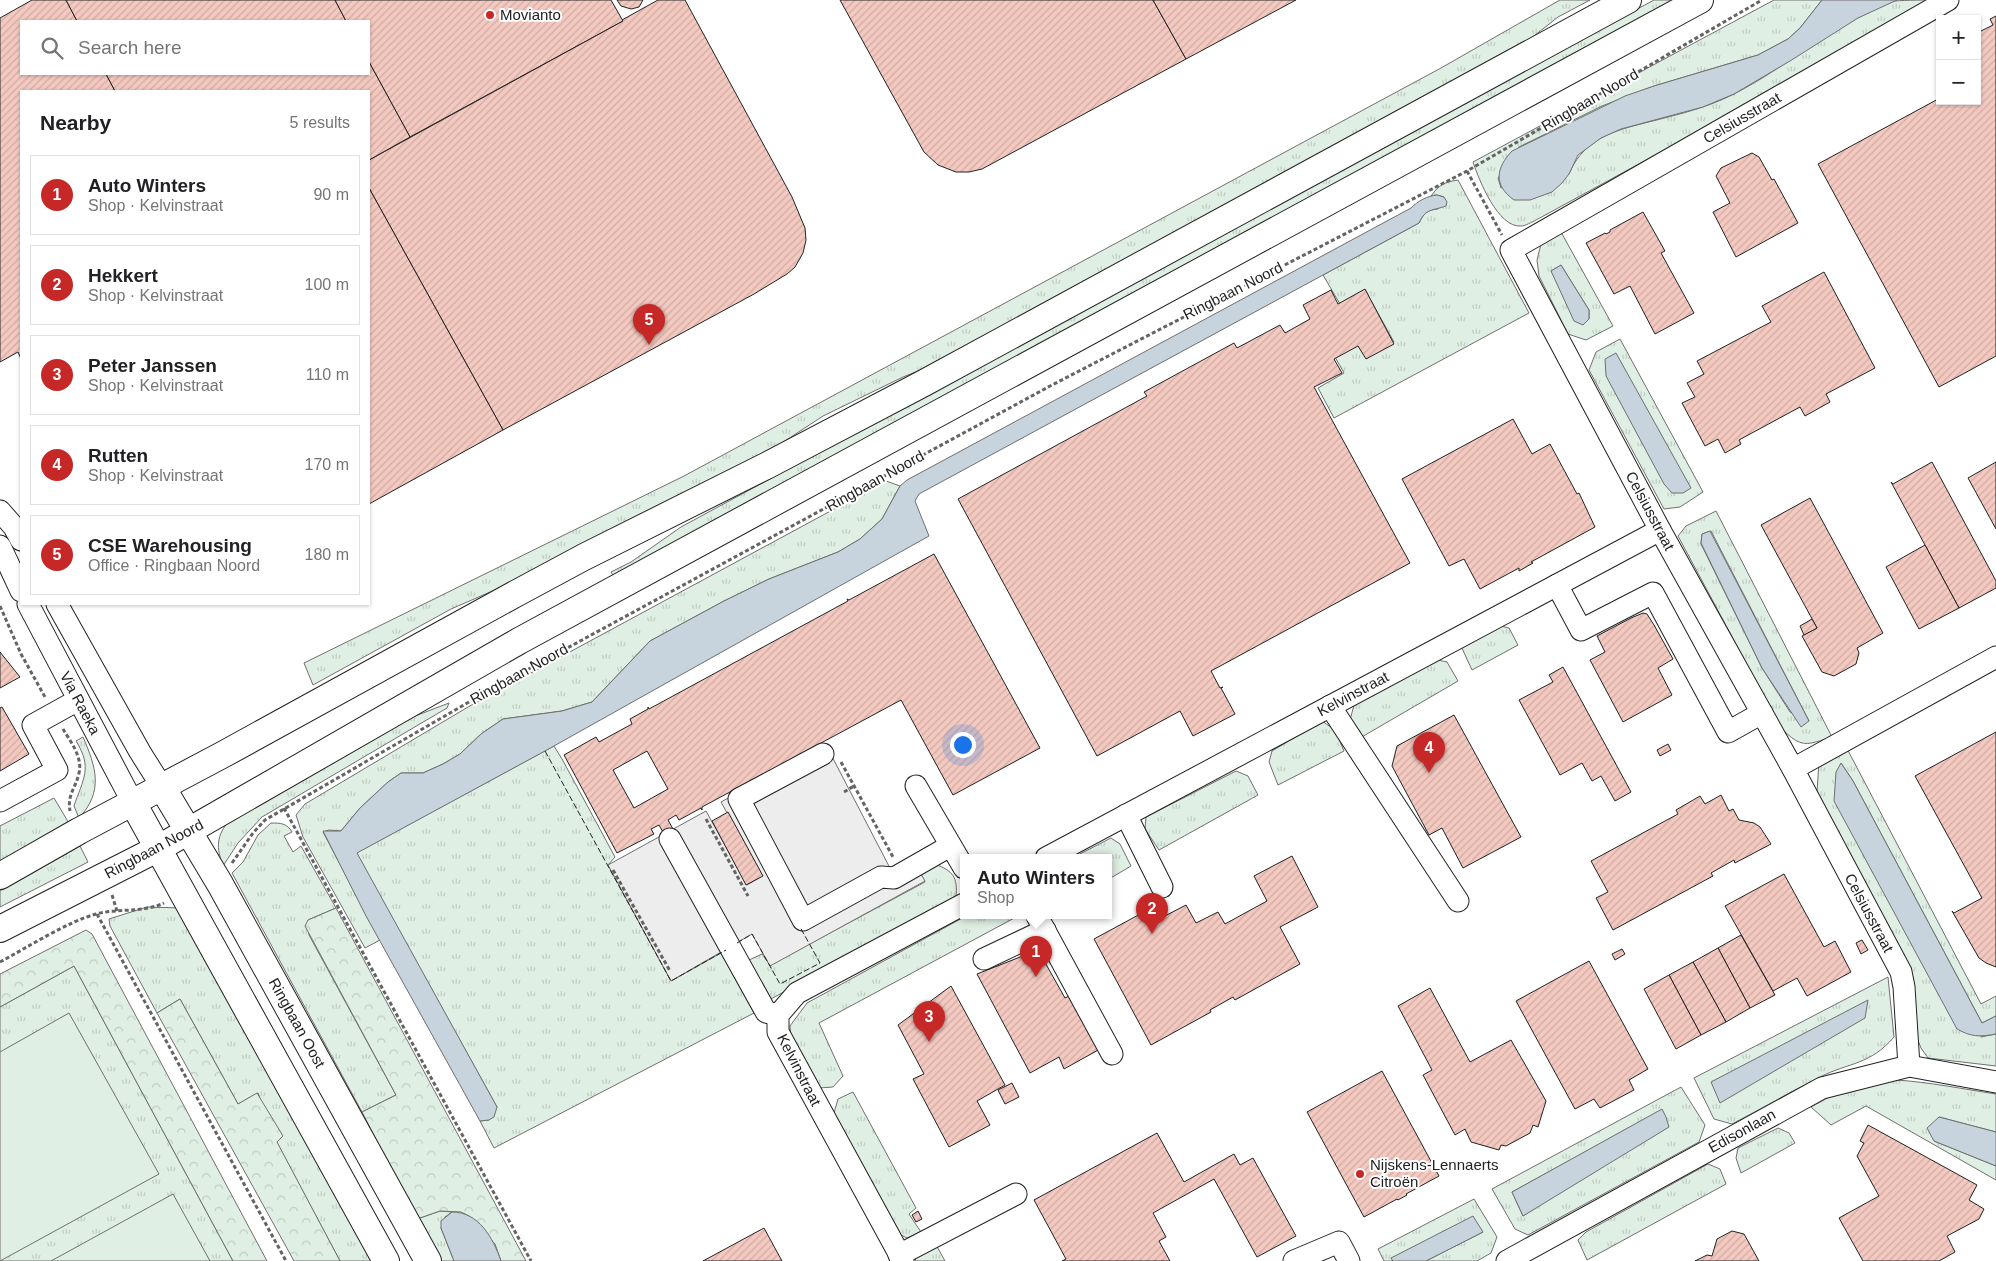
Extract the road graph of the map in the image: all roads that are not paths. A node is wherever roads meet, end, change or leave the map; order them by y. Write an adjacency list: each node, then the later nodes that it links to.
1 (1628, 0): 17 (main road)
2 (1700, 0): 21 (main road, Ringbaan Noord)
3 (1948, 0): 4 (street, Celsiusstraat)
4 (1660, 530): 6 (street, Kelvinstraat); 13 (street, Celsiusstraat)
5 (0, 546): 7 (street)
6 (1557, 585): 12 (street, Kelvinstraat); 13 (street)
7 (20, 589)
8 (29, 605): 11 (street, Via Raeka)
9 (58, 605): 17 (street, Via Raeka)
10 (1996, 657): 15 (street)
11 (78, 700): 18 (street); 19 (street, Via Raeka)
12 (1330, 706): 20 (street, Kelvinstraat); 29 (street)
13 (1762, 713): 15 (street, Celsiusstraat)
14 (823, 754): 23 (street)
15 (1793, 770): 36 (street, Celsiusstraat)
16 (916, 786): 23 (street)
17 (162, 787): 19 (main road); 21 (main road, Ringbaan Oost)
18 (0, 801)
19 (134, 803): 24 (main road); 27 (main road)
20 (1126, 816): 25 (street, Kelvinstraat); 28 (street)
21 (189, 831): 24 (main road, Ringbaan Noord); 41 (main road, Ringbaan Oost)
22 (670, 838): 34 (street)
23 (950, 846): 26 (street)
24 (159, 848): 32 (main road, Ringbaan Noord); 40 (main road)
25 (1054, 854)
26 (960, 862)
27 (0, 876)
28 (1162, 887)
29 (1458, 901)
30 (960, 906): 34 (street, Kelvinstraat)
31 (1041, 923): 33 (street); 35 (street)
32 (0, 929)
33 (984, 959)
34 (778, 1015): 39 (street, Kelvinstraat)
35 (1112, 1054)
36 (1909, 1066): 37 (street, Edisonlaan); 44 (street, Edisonlaan)
37 (1996, 1082)
38 (1016, 1194): 39 (street)
39 (901, 1258)
40 (386, 1261)
41 (428, 1261)
42 (1294, 1261): 43 (street)
43 (1349, 1261)
44 (1507, 1261)

